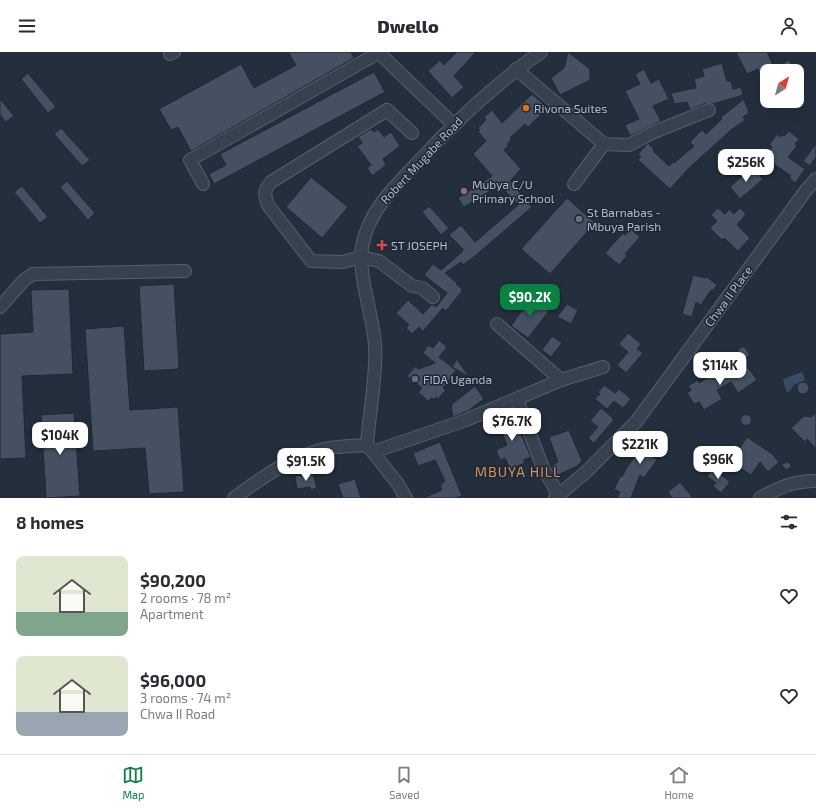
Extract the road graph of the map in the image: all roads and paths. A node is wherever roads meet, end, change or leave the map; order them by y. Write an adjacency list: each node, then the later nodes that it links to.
1 (379, 52): 5 (street); 9 (street)
2 (541, 52): 3 (street, Robert Mugabe Road)
3 (516, 69): 5 (street, Robert Mugabe Road); 7 (street)
4 (709, 110): 7 (street)
5 (453, 124): 11 (street, Robert Mugabe Road)
6 (412, 133): 11 (street)
7 (604, 144): 10 (street)
8 (816, 179): 21 (street, Chwa II Place)
9 (203, 184)
10 (574, 184)
11 (361, 256): 13 (street); 19 (street, Robert Mugabe Road)
12 (185, 271): 14 (street)
13 (433, 297)
14 (0, 307)
15 (497, 324): 17 (street)
16 (603, 367): 17 (street)
17 (561, 380): 18 (street)
18 (518, 399): 19 (street); 21 (street)
19 (370, 448): 22 (street); 23 (street)
20 (816, 481): 24 (street)
21 (557, 496)
22 (234, 498)
23 (406, 498)
24 (760, 498)

